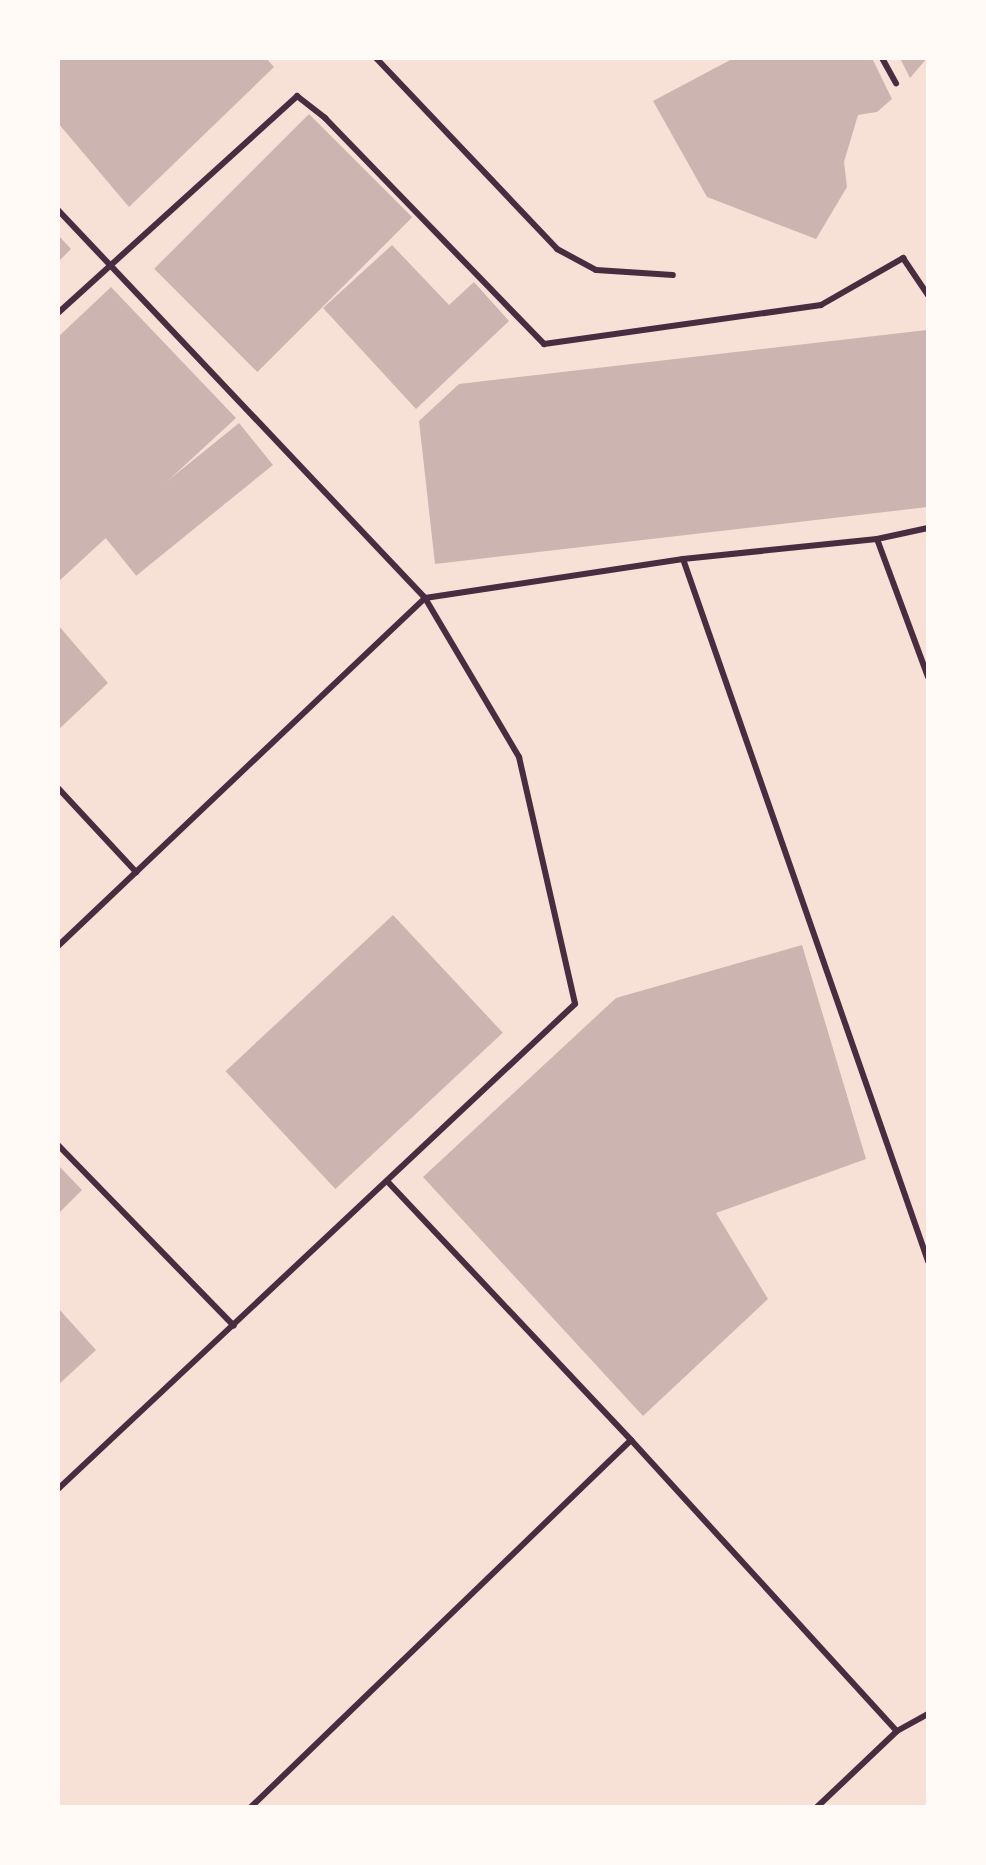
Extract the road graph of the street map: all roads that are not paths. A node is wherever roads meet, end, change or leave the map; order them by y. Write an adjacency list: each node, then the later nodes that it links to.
1 (376, 58): 6 (lane)
2 (882, 58): 3 (lane)
3 (896, 83)
4 (58, 210): 5 (lane)
5 (109, 265): 7 (lane); 8 (lane); 12 (lane)
6 (673, 275)
7 (928, 295)
8 (58, 313)
9 (928, 528): 10 (lane)
10 (877, 539): 11 (lane); 13 (lane)
11 (683, 559): 12 (lane); 19 (lane)
12 (425, 598): 15 (lane); 18 (lane)
13 (928, 677)
14 (58, 788): 15 (lane)
15 (136, 872): 16 (lane)
16 (58, 946)
17 (58, 1145): 20 (lane)
18 (387, 1181): 20 (lane); 21 (lane)
19 (928, 1261)
20 (234, 1326): 22 (lane)
21 (631, 1440): 24 (lane); 25 (lane)
22 (58, 1489)
23 (928, 1714): 24 (lane)
24 (897, 1731): 26 (lane)
25 (251, 1807)
26 (817, 1807)

